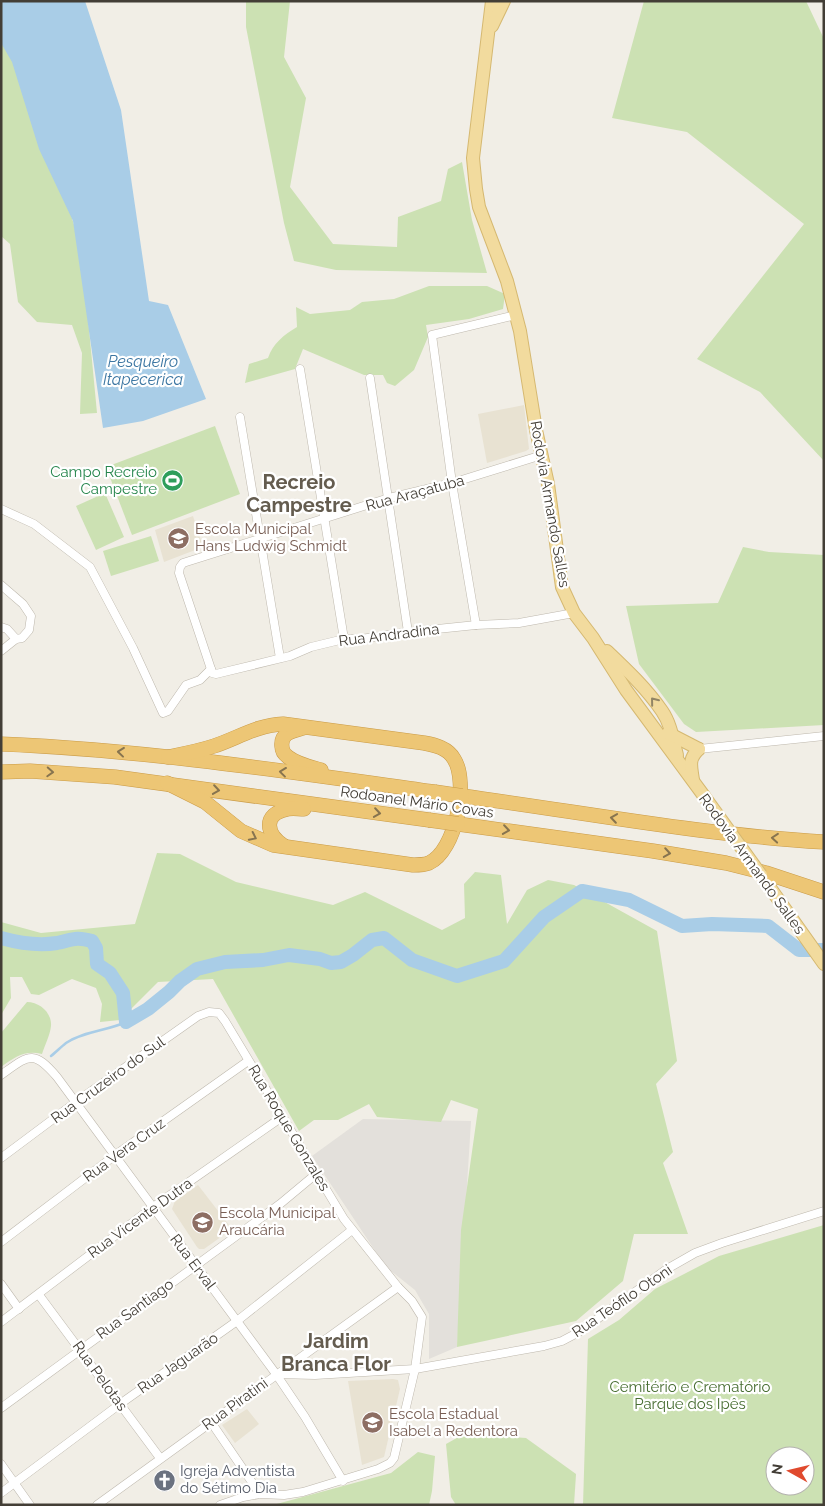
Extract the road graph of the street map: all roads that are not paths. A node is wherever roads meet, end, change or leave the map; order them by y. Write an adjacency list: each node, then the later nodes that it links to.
1 (492, 1): 3 (main road, Rodovia Armando Salles)
2 (504, 1): 3 (main road, Rodovia Armando Salles)
3 (489, 32): 4 (main road, Rodovia Armando Salles)
4 (516, 315): 8 (main road, Rodovia Armando Salles); 9 (street)
5 (300, 369): 12 (street)
6 (370, 378): 10 (street)
7 (240, 417): 13 (street)
8 (542, 455): 9 (street, Rua Araçatuba); 15 (main road, Rodovia Armando Salles)
9 (452, 483): 10 (street, Rua Araçatuba); 16 (street)
10 (389, 498): 12 (street, Rua Araçatuba); 18 (street)
11 (1, 509): 24 (street)
12 (324, 519): 13 (street, Rua Araçatuba); 21 (street)
13 (261, 539): 23 (street); 24 (street, Rua Araçatuba)
14 (2, 586): 20 (street)
15 (574, 613): 16 (street, Rua Andradina); 19 (main road, Rodovia Armando Salles)
16 (476, 625): 18 (street, Rua Andradina)
17 (1, 627): 20 (street)
18 (408, 632): 21 (street, Rua Andradina)
19 (593, 638): 26 (main road, Rodovia Armando Salles); 29 (main road, one-way to 19)
20 (16, 639): 22 (street)
21 (344, 640): 23 (street, Rua Andradina)
22 (1, 651)
23 (280, 658): 24 (street, Rua Andradina)
24 (211, 669)
25 (310, 727): 31 (highway); 35 (highway); 39 (highway)
26 (655, 728): 29 (main road); 32 (main road, Rodovia Armando Salles)
27 (824, 736): 30 (street)
28 (1, 744): 31 (highway, Rodoanel Mário Covas, one-way to 28)
29 (678, 744): 30 (main road); 30 (main road); 32 (main road)
30 (699, 749): 34 (main road)
31 (168, 757): 35 (highway, Rodoanel Mário Covas, one-way to 31)
32 (680, 764): 34 (main road, Rodovia Armando Salles)
33 (1, 772): 36 (highway, Rodoanel Mário Covas, one-way to 36)
34 (693, 780): 41 (main road, Rodovia Armando Salles, bridge)
35 (353, 781): 38 (highway, Rodoanel Mário Covas, one-way to 35, bridge)
36 (168, 783): 37 (highway, Rodoanel Mário Covas, one-way to 37); 39 (highway, one-way to 39)
37 (340, 808): 39 (highway); 40 (highway, Rodoanel Mário Covas, one-way to 40, bridge)
38 (824, 842)
39 (286, 847)
40 (824, 892)
41 (824, 964)
42 (219, 1013): 43 (street, Rua Roque Gonzales); 45 (street, Rua Cruzeiro do Sul)
43 (248, 1061): 46 (street, Rua Roque Gonzales); 47 (street, Rua Vera Cruz)
44 (1, 1075): 45 (street, Rua Erval)
45 (76, 1102): 47 (street, Rua Erval); 48 (street, Rua Cruzeiro do Sul)
46 (282, 1117): 49 (street, Rua Roque Gonzales); 50 (street, Rua Vicente Dutra)
47 (114, 1156): 50 (street, Rua Erval); 53 (street, Rua Vera Cruz)
48 (1, 1158)
49 (316, 1174): 52 (street, Rua Roque Gonzales); 54 (street, Rua Santiago)
50 (153, 1207): 54 (street, Rua Erval); 57 (street, Rua Vicente Dutra)
51 (824, 1210): 62 (street, Rua Teófilo Otoni)
52 (352, 1230): 56 (street, Rua Roque Gonzales); 59 (street, Rua Jaguarão)
53 (1, 1242)
54 (195, 1265): 59 (street, Rua Erval); 61 (street, Rua Santiago)
55 (1, 1284): 58 (street)
56 (398, 1287): 62 (street, Rua Roque Gonzales); 63 (street, Rua Piratini)
57 (39, 1295): 58 (street, Rua Vicente Dutra); 61 (street, Rua Pelotas)
58 (19, 1309): 60 (street, Rua Vicente Dutra)
59 (237, 1321): 63 (street, Rua Erval); 64 (street, Rua Jaguarão)
60 (1, 1322)
61 (80, 1349): 64 (street, Rua Pelotas); 65 (street, Rua Santiago)
62 (415, 1369): 63 (street, Rua Teófilo Otoni); 69 (street, Rua Roque Gonzales)
63 (276, 1374): 66 (street, Rua Piratini); 69 (street, Rua Erval)
64 (120, 1404): 67 (street, Rua Pelotas); 70 (street, Rua Jaguarão)
65 (1, 1408)
66 (211, 1422): 67 (street, Rua Piratini); 72 (street)
67 (160, 1458): 74 (street, Rua Piratini)
68 (1, 1464): 70 (street)
69 (343, 1481): 72 (street)
70 (15, 1483): 71 (street, Rua Jaguarão); 73 (street)
71 (1, 1493)
72 (260, 1494): 75 (street)
73 (30, 1505)
74 (97, 1505)
75 (220, 1505)

